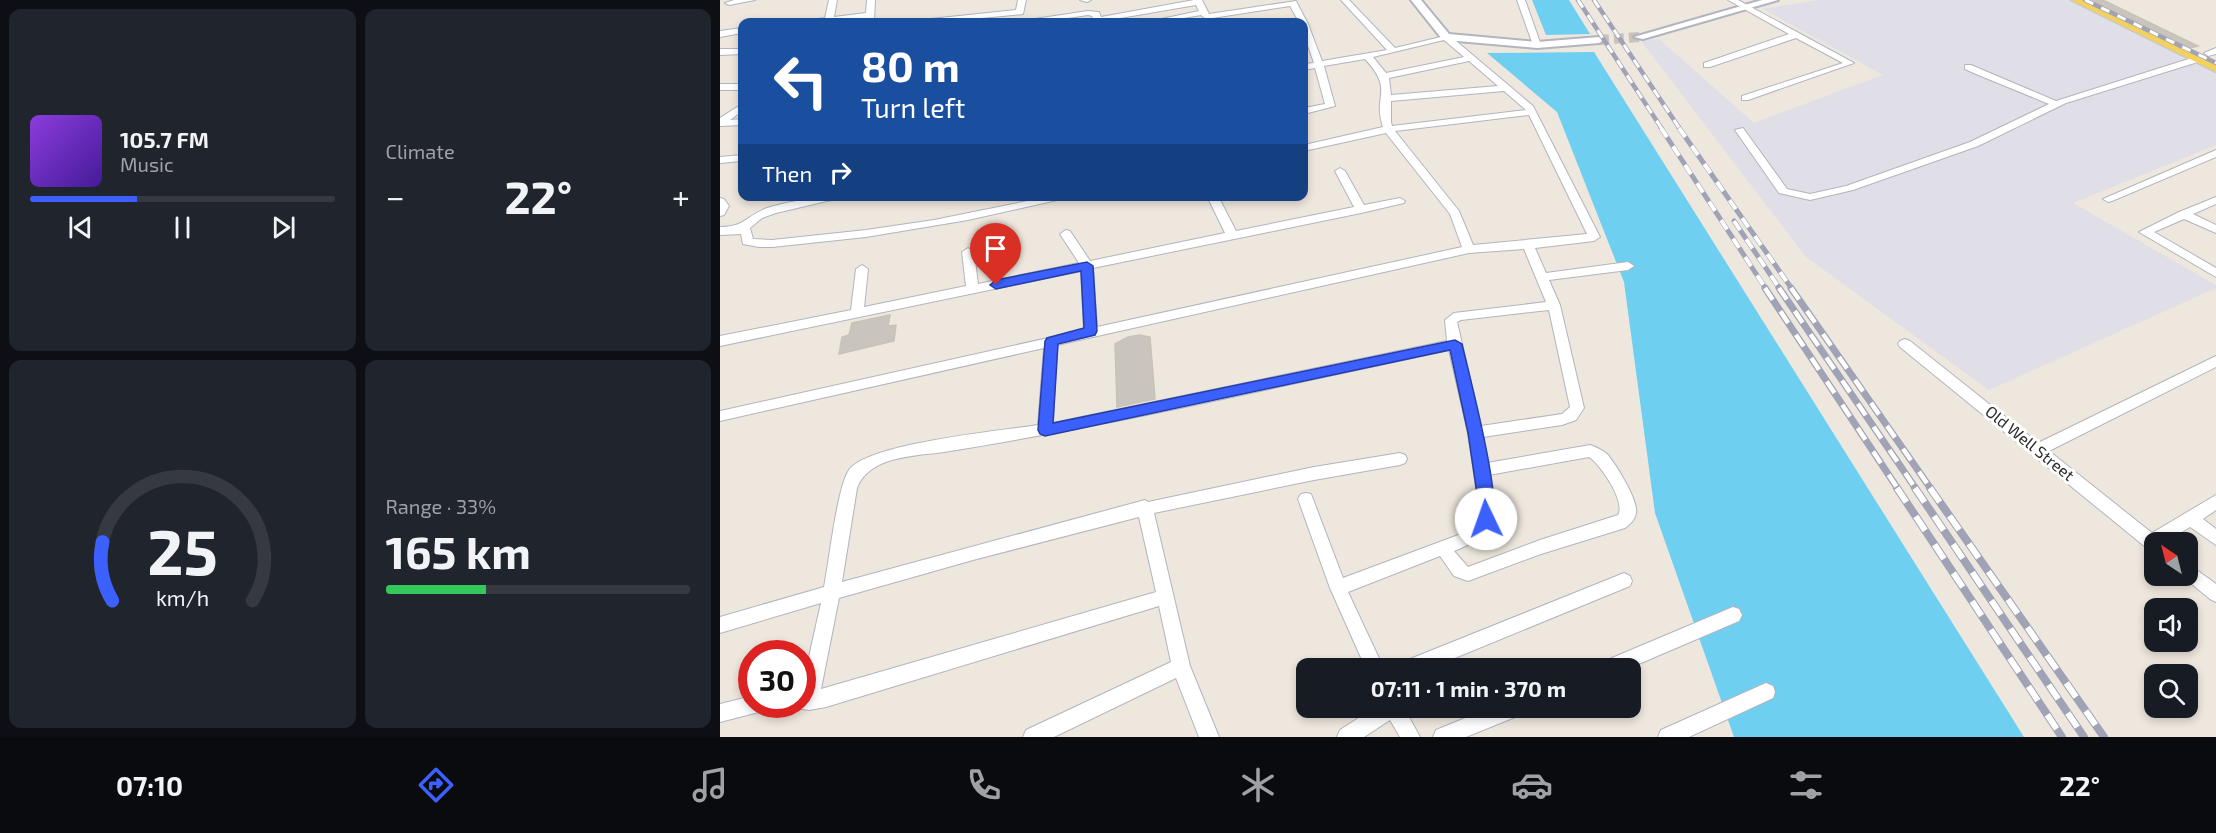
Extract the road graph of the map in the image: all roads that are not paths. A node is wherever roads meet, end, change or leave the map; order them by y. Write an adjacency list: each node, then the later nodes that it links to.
1 (751, 0): 14 (street)
2 (833, 0): 19 (street)
3 (871, 0): 20 (street)
4 (1022, 0): 16 (street)
5 (1085, 0): 18 (street)
6 (1346, 0): 36 (street)
7 (1416, 0): 32 (street)
8 (1521, 0): 35 (street)
9 (1732, 0): 15 (street)
10 (1773, 0): 15 (street)
11 (2077, 0): 39 (main road)
12 (2097, 0): 39 (main road)
13 (1199, 1): 17 (street); 25 (street)
14 (729, 3)
15 (1742, 8): 30 (street); 33 (street)
16 (1020, 12): 21 (street); 22 (street)
17 (1204, 12): 26 (street); 27 (street)
18 (1088, 13): 23 (street); 24 (street)
19 (829, 18)
20 (870, 18)
21 (967, 18)
22 (1021, 18)
23 (1055, 18)
24 (1097, 18)
25 (1112, 18)
26 (1172, 18)
27 (1300, 18)
28 (738, 32): 29 (street)
29 (720, 34)
30 (1795, 35): 43 (street); 52 (street)
31 (1308, 37): 42 (street)
32 (1446, 37): 35 (street); 36 (street); 41 (street)
33 (1639, 37)
34 (1599, 40): 35 (street)
35 (1537, 45)
36 (1393, 51): 40 (street)
37 (720, 52): 38 (street)
38 (738, 52)
39 (2209, 55): 46 (main road); 53 (street)
40 (1367, 56): 42 (street); 47 (street)
41 (1472, 58): 47 (street); 50 (street)
42 (1319, 64): 44 (street); 55 (street)
43 (1707, 65)
44 (1308, 67)
45 (1968, 67): 53 (street)
46 (2216, 68)
47 (1384, 76): 51 (street)
48 (720, 87): 49 (street)
49 (738, 87)
50 (1507, 88): 51 (street); 56 (street)
51 (1387, 98): 59 (street)
52 (1745, 98)
53 (2056, 104): 60 (street)
54 (738, 110): 57 (street)
55 (1308, 110)
56 (1532, 112): 59 (street); 81 (street)
57 (720, 122): 58 (street)
58 (738, 122)
59 (1388, 129): 61 (street); 82 (street)
60 (1740, 130)
61 (1308, 147)
62 (2216, 153): 66 (street)
63 (738, 158): 64 (street)
64 (720, 160)
65 (1340, 171): 73 (street)
66 (2108, 199)
67 (2216, 200): 75 (street)
68 (720, 201): 74 (street)
69 (818, 201): 76 (street)
70 (1045, 201): 76 (street)
71 (1215, 201): 80 (street)
72 (1400, 201): 73 (street)
73 (1361, 210): 80 (street)
74 (720, 213)
75 (2183, 214): 77 (street); 87 (street)
76 (741, 229): 78 (street)
77 (2216, 229)
78 (720, 231)
79 (1066, 234): 84 (street)
80 (1233, 237): 84 (street)
81 (1528, 245): 82 (street); 88 (street)
82 (1469, 249): 92 (street)
83 (968, 252): 89 (street)
84 (1087, 266): 89 (street); 92 (street)
85 (1628, 266): 88 (street)
86 (862, 269): 91 (street)
87 (2216, 273)
88 (1542, 277): 90 (street)
89 (973, 289): 91 (street)
90 (1554, 305): 95 (street); 100 (street)
91 (856, 313): 93 (street)
92 (1091, 331): 94 (street)
93 (720, 341)
94 (1051, 341): 98 (street); 99 (street)
95 (1455, 344): 99 (street); 100 (street)
96 (1905, 344): 101 (street, Old Well Street)
97 (2216, 361): 101 (street)
98 (720, 416)
99 (1045, 430): 115 (street)
100 (1475, 433): 103 (street)
101 (2037, 450): 109 (street, Old Well Street)
102 (1400, 459): 106 (street)
103 (1481, 470): 111 (street); 111 (street)
104 (1306, 499): 114 (street)
105 (2216, 502): 107 (street)
106 (1145, 507): 115 (street); 117 (street)
107 (2190, 518): 108 (street); 110 (street)
108 (2169, 532)
109 (2144, 536)
110 (2216, 538)
111 (1444, 548): 114 (street)
112 (2198, 579): 116 (street)
113 (1624, 581): 121 (street)
114 (1338, 588): 120 (street)
115 (832, 592): 119 (street); 123 (street)
116 (2216, 594)
117 (1164, 597): 124 (street); 126 (street)
118 (1733, 615): 122 (street)
119 (720, 625)
120 (1370, 658)
121 (1433, 658)
122 (1632, 658)
123 (816, 659)
124 (1181, 666): 132 (street); 133 (street)
125 (1766, 692): 137 (street)
126 (816, 700)
127 (738, 708): 128 (street)
128 (720, 713)
129 (1377, 718): 134 (street)
130 (1399, 718): 135 (street)
131 (1489, 718): 136 (street)
132 (1033, 737)
133 (1209, 737)
134 (1347, 737)
135 (1410, 737)
136 (1443, 737)
137 (1668, 737)

